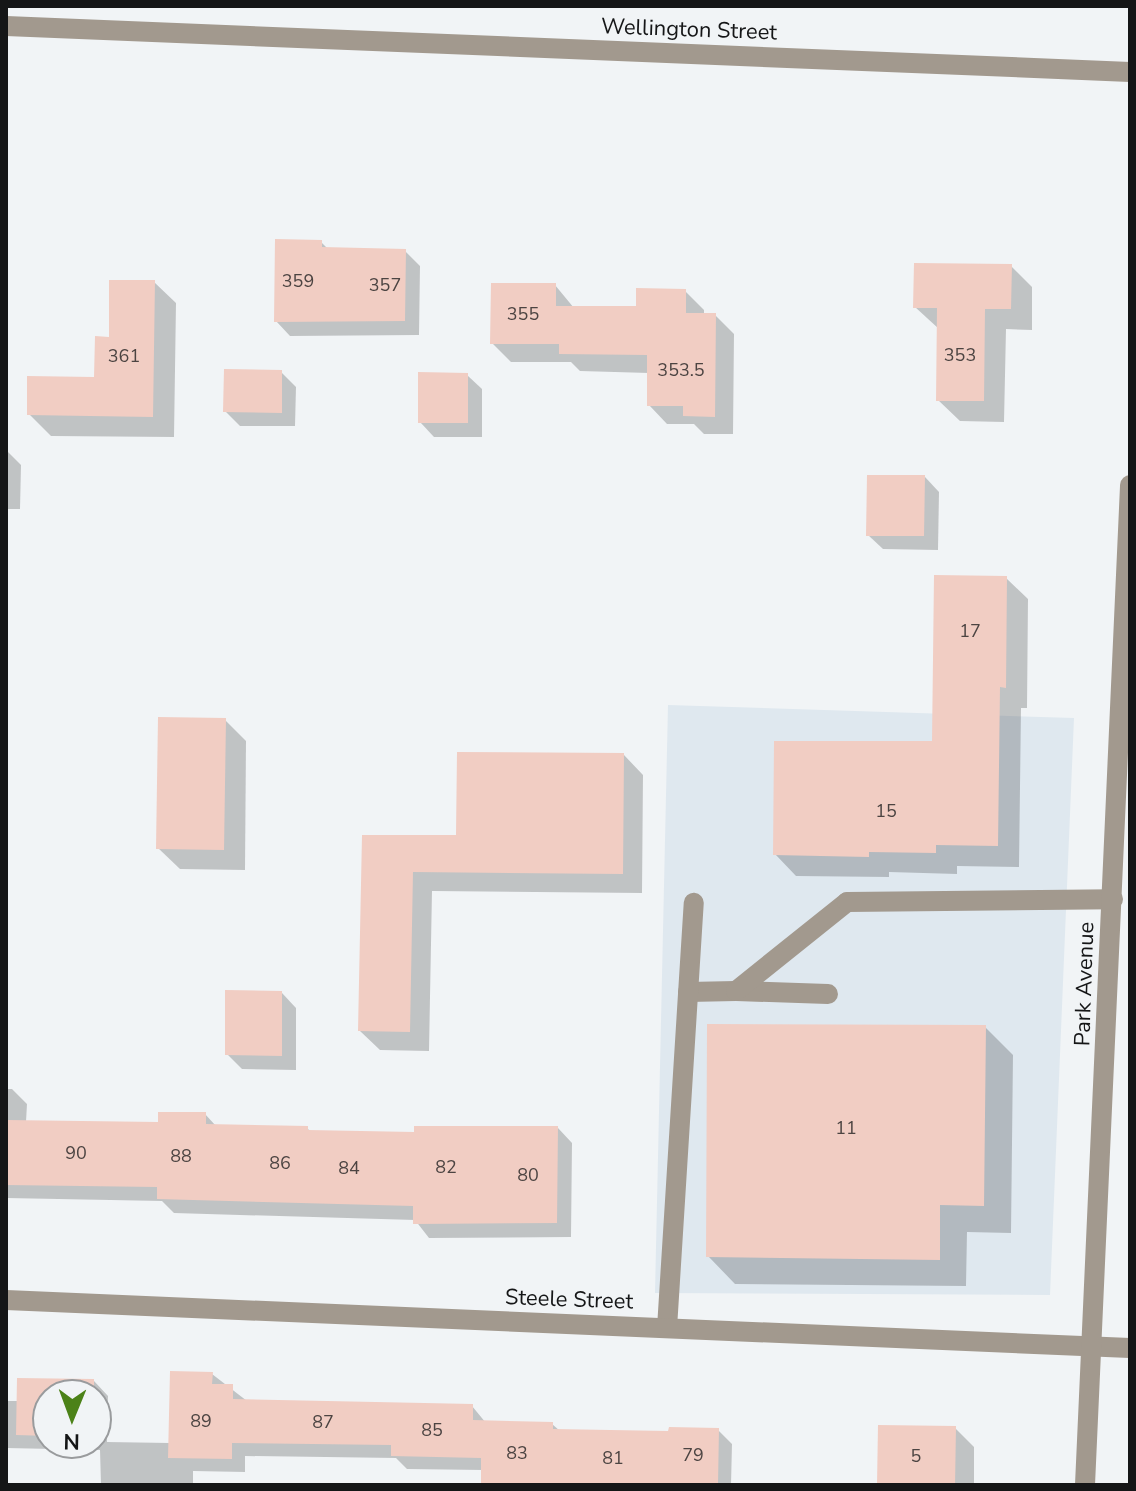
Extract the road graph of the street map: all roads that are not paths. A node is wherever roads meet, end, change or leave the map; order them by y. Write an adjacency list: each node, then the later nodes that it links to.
1 (6, 26): 2 (street, Wellington Street)
2 (1130, 72)
3 (1130, 485): 4 (street, Park Avenue)
4 (1125, 736): 5 (street, Park Avenue)
5 (1113, 899): 7 (street); 12 (street, Park Avenue)
6 (694, 903): 8 (street)
7 (736, 991): 8 (street); 9 (street)
8 (688, 992): 11 (street)
9 (828, 994)
10 (6, 1300): 11 (street, Steele Street)
11 (667, 1328): 12 (street, Steele Street)
12 (1094, 1346): 13 (street, Steele Street); 14 (street, Park Avenue)
13 (1130, 1348)
14 (1085, 1485)

